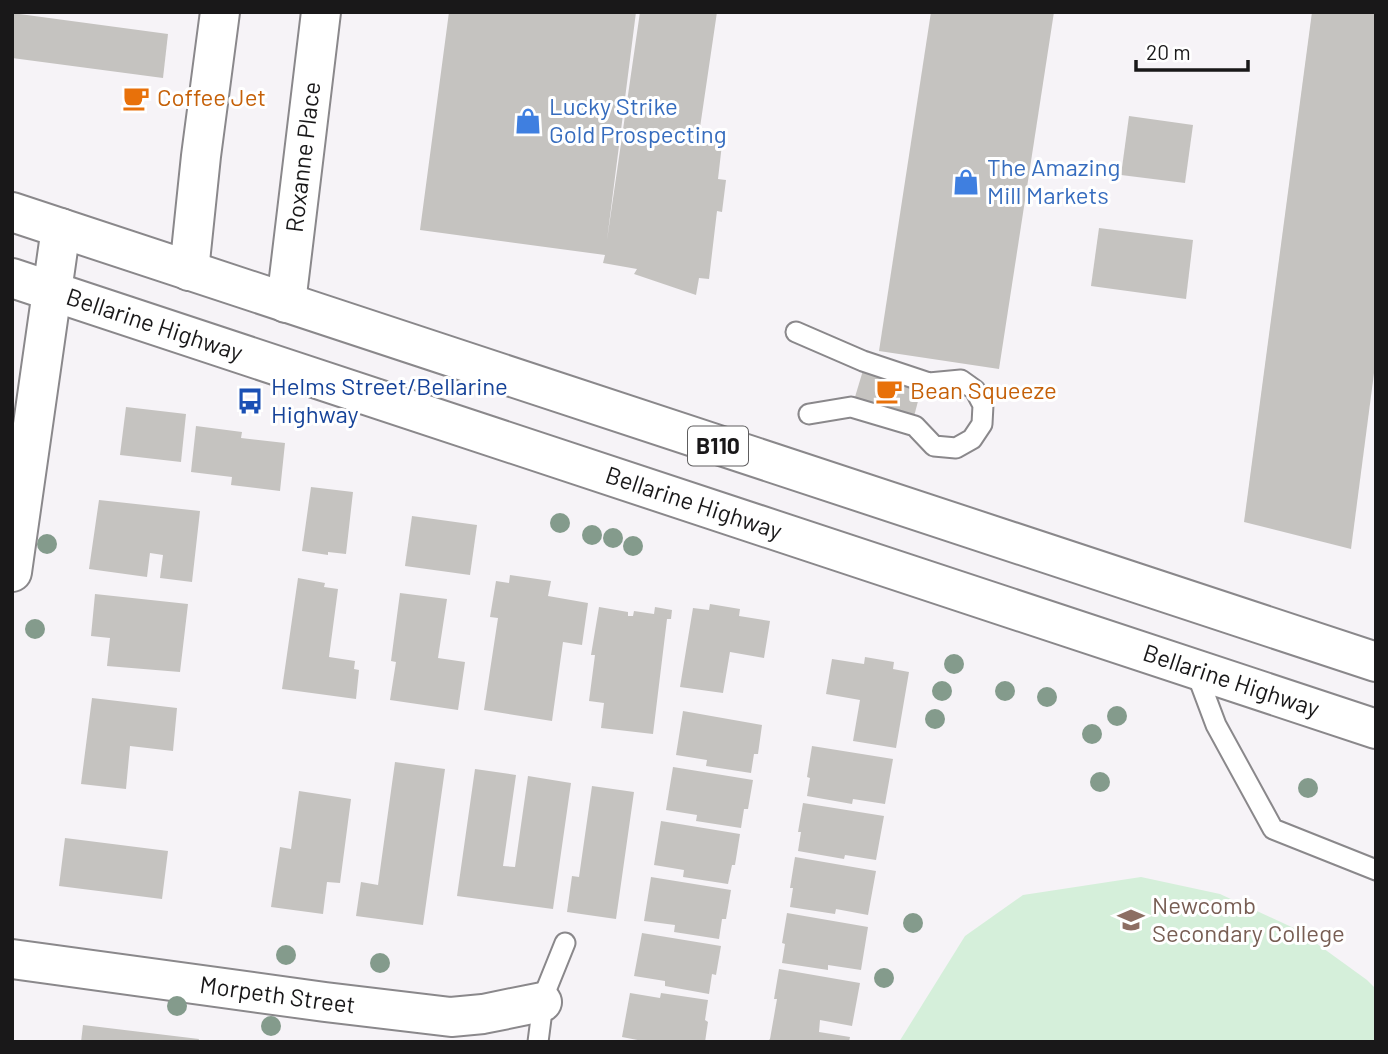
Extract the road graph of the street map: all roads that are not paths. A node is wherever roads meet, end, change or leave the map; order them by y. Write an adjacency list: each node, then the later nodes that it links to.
1 (220, 12): 5 (main road)
2 (321, 12): 8 (main road, Roxanne Place)
3 (12, 212): 4 (main road, B110)
4 (61, 229): 5 (main road, B110); 7 (main road)
5 (189, 271): 8 (main road, B110)
6 (12, 278): 7 (main road, Bellarine Highway / B110)
7 (52, 291): 11 (main road); 13 (main road, Bellarine Highway / B110)
8 (286, 303): 12 (main road, B110)
9 (796, 332): 10 (lane)
10 (809, 414)
11 (12, 572)
12 (1376, 662)
13 (1195, 669): 14 (main road, Bellarine Highway / B110); 15 (lane)
14 (1376, 729)
15 (1376, 870)
16 (565, 943): 18 (lane)
17 (12, 959): 18 (main road, Morpeth Street)
18 (542, 1002): 19 (lane)
19 (538, 1042)

